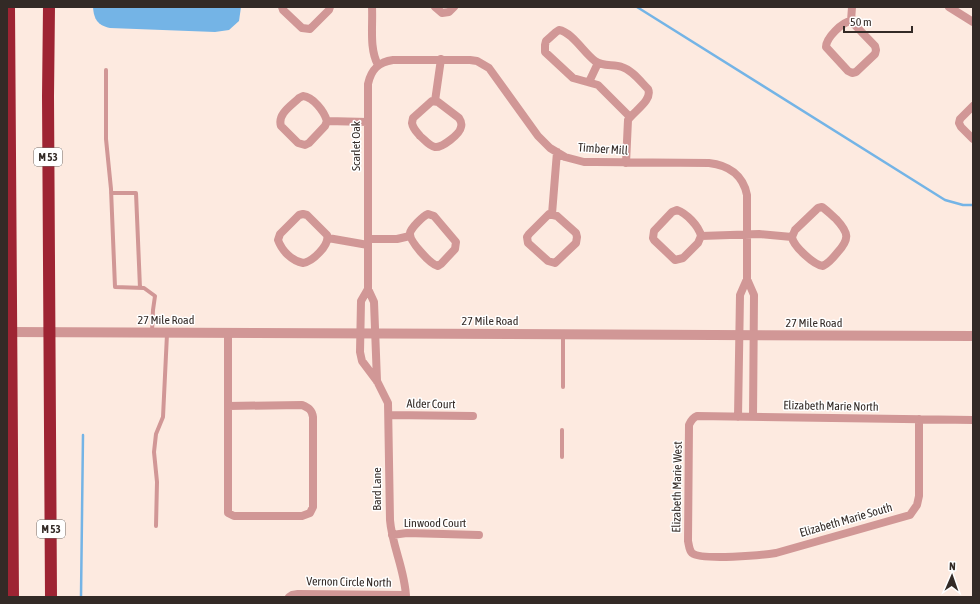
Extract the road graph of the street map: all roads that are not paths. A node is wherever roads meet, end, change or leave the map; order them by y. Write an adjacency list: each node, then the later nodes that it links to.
1 (9, 7): 64 (highway)
2 (49, 7): 65 (highway, M 53)
3 (282, 7): 4 (street)
4 (330, 7)
5 (372, 7): 14 (street)
6 (435, 7): 7 (street)
7 (454, 7)
8 (852, 7): 11 (street)
9 (949, 7): 10 (street)
10 (973, 20)
11 (851, 21): 11 (street)
12 (441, 60): 14 (street, Timber Mill); 17 (street); 23 (street, Timber Mill)
13 (598, 62): 16 (street); 16 (street); 19 (street)
14 (378, 65): 21 (street, Scarlet Oak)
15 (106, 70): 25 (lane)
16 (589, 82): 19 (street)
17 (435, 101): 17 (street)
18 (973, 106): 22 (street)
19 (630, 117): 24 (street)
20 (328, 120): 20 (street); 21 (street)
21 (368, 122): 32 (street, Scarlet Oak)
22 (973, 139)
23 (557, 152): 24 (street, Timber Mill); 26 (street)
24 (626, 163): 27 (street, Timber Mill)
25 (111, 192): 34 (lane); 34 (lane)
26 (552, 214): 26 (street)
27 (747, 235): 29 (street); 30 (street); 33 (street, Timber Mill)
28 (410, 236): 28 (street); 32 (street)
29 (701, 236): 29 (street)
30 (792, 237): 30 (street)
31 (328, 238): 31 (street); 32 (street)
32 (368, 242): 35 (street, Scarlet Oak)
33 (747, 279): 43 (street, Timber Mill); 44 (street, Timber Mill)
34 (140, 288): 37 (lane)
35 (368, 288): 40 (street, Scarlet Oak); 41 (street, Scarlet Oak)
36 (7, 332): 37 (street, 27 Mile Road)
37 (152, 333): 38 (street, 27 Mile Road)
38 (167, 333): 39 (street, 27 Mile Road); 58 (lane)
39 (228, 333): 40 (street, 27 Mile Road); 48 (street)
40 (360, 333): 41 (street, 27 Mile Road); 46 (street, Bard Lane)
41 (376, 333): 42 (street, 27 Mile Road); 46 (street, Bard Lane)
42 (563, 334): 43 (street, 27 Mile Road); 47 (lane)
43 (739, 335): 44 (street, 27 Mile Road); 51 (street, Timber Mill)
44 (754, 336): 45 (street, 27 Mile Road); 52 (street, Timber Mill)
45 (973, 336)
46 (377, 381): 49 (street, Bard Lane)
47 (563, 387)
48 (228, 406): 48 (street)
49 (389, 415): 50 (street, Alder Court); 59 (street, Bard Lane)
50 (473, 416)
51 (738, 417): 52 (street, Elizabeth Marie North); 55 (street, Elizabeth Marie North)
52 (753, 417): 53 (street, Elizabeth Marie North)
53 (919, 419): 54 (street, Elizabeth Marie North); 61 (street, Elizabeth Marie South)
54 (973, 420)
55 (690, 421): 61 (street, Elizabeth Marie West)
56 (562, 430): 57 (lane)
57 (562, 457)
58 (156, 526)
59 (392, 535): 60 (street, Linwood Court); 63 (street, Bard Lane)
60 (479, 535)
61 (692, 553)
62 (291, 596): 63 (street, Vernon Circle North)
63 (406, 596)
64 (13, 597)
65 (51, 597)

